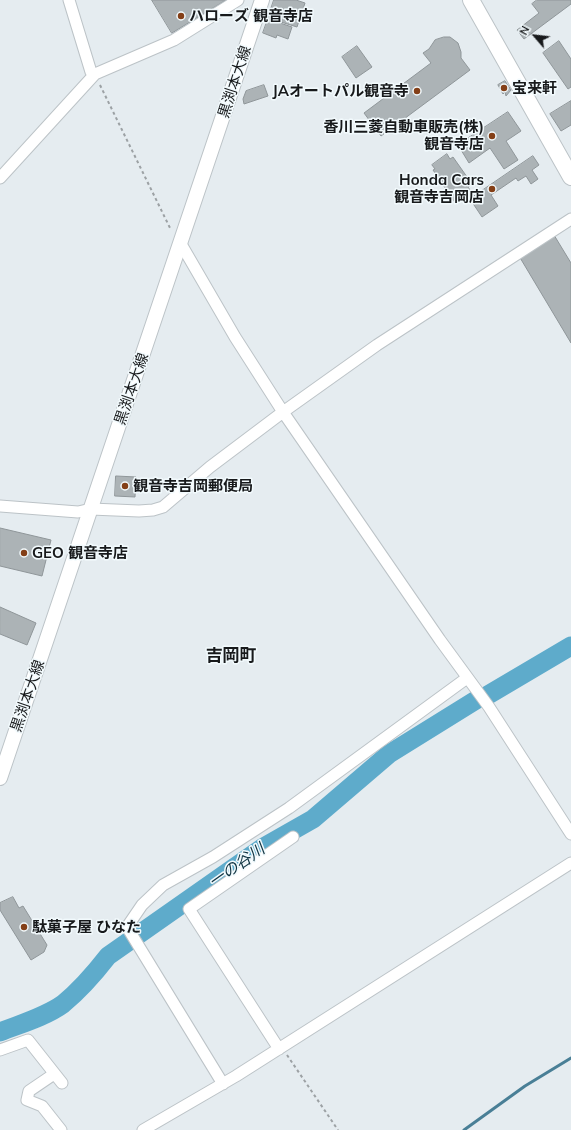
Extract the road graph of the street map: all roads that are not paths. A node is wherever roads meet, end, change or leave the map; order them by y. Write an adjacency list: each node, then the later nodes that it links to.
1 (69, 0): 5 (street)
2 (238, 0): 5 (street)
3 (262, 0): 9 (main road, 黒渕本大線)
4 (471, 0): 6 (highway)
5 (95, 74): 7 (street)
6 (571, 177)
7 (0, 178)
8 (571, 218): 10 (street)
9 (181, 244): 10 (street); 12 (main road, 黒渕本大線)
10 (283, 412): 12 (street); 13 (street)
11 (0, 506): 12 (street)
12 (92, 509): 14 (main road, 黒渕本大線)
13 (467, 678): 15 (street); 22 (street)
14 (0, 778)
15 (571, 834)
16 (293, 838): 18 (street)
17 (571, 863): 18 (street)
18 (281, 1048): 22 (street)
19 (0, 1050): 20 (street)
20 (54, 1074): 21 (street); 23 (street)
21 (62, 1083)
22 (223, 1084): 24 (street)
23 (61, 1130)
24 (143, 1130)

